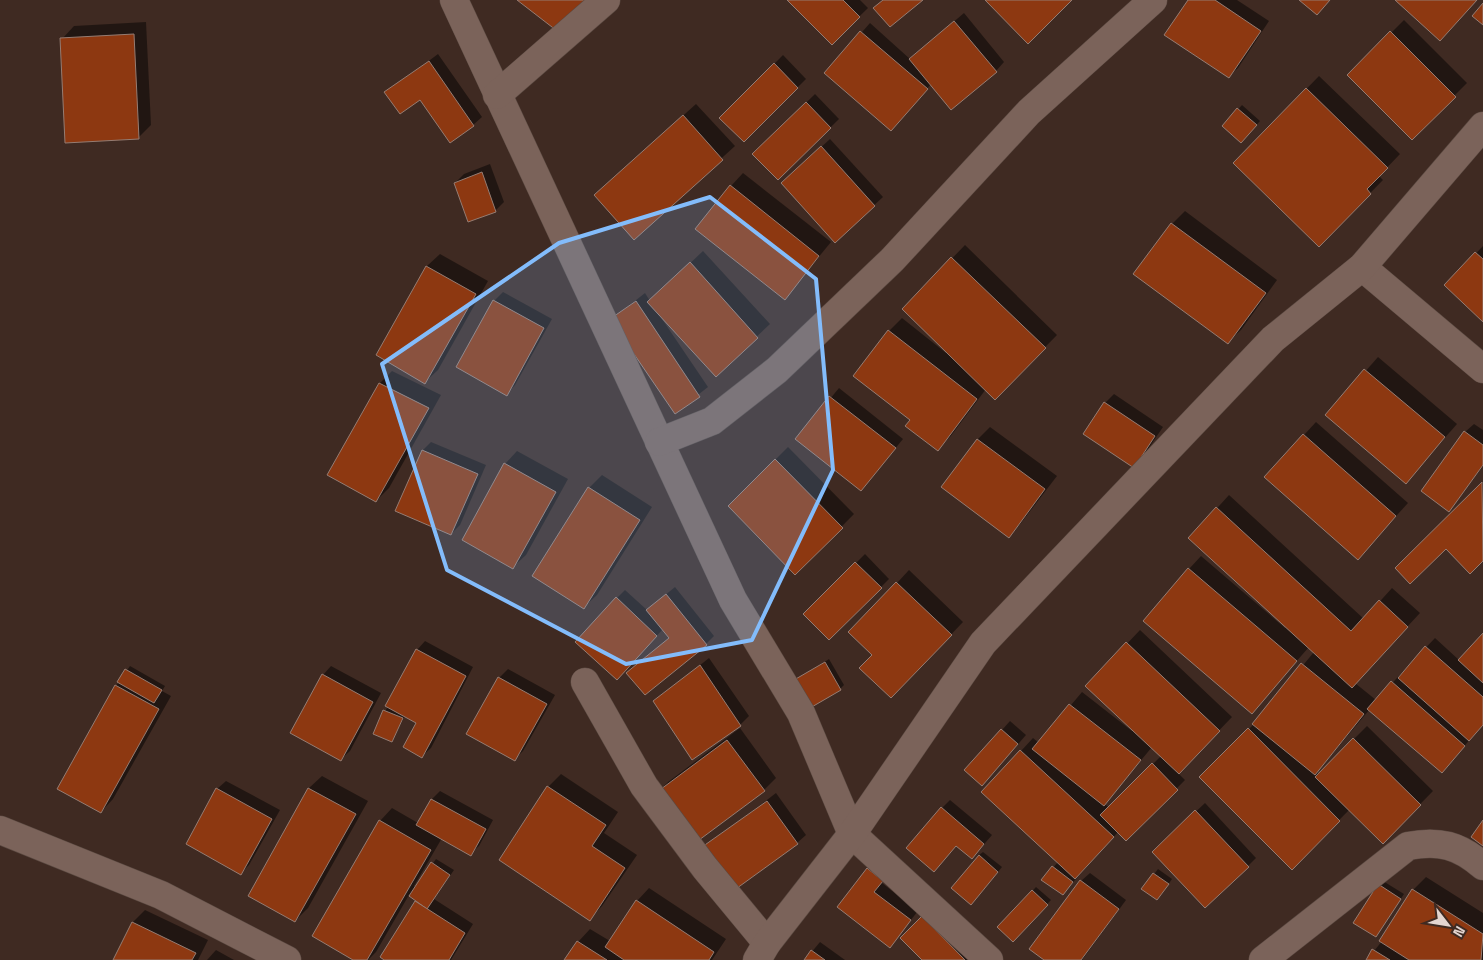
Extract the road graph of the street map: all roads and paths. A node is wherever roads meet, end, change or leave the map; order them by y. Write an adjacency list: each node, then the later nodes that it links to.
1 (454, 0): 4 (street)
2 (606, 0): 4 (street)
3 (1153, 0): 8 (street)
4 (497, 95): 8 (street)
5 (1483, 126): 6 (street)
6 (1362, 267): 7 (street); 11 (street)
7 (1483, 369)
8 (659, 442): 11 (street)
9 (585, 682): 13 (street)
10 (0, 830): 14 (street)
11 (852, 834): 13 (street); 15 (street)
12 (1483, 866): 16 (street)
13 (762, 952)
14 (287, 960)
15 (989, 960)
16 (1263, 960)

